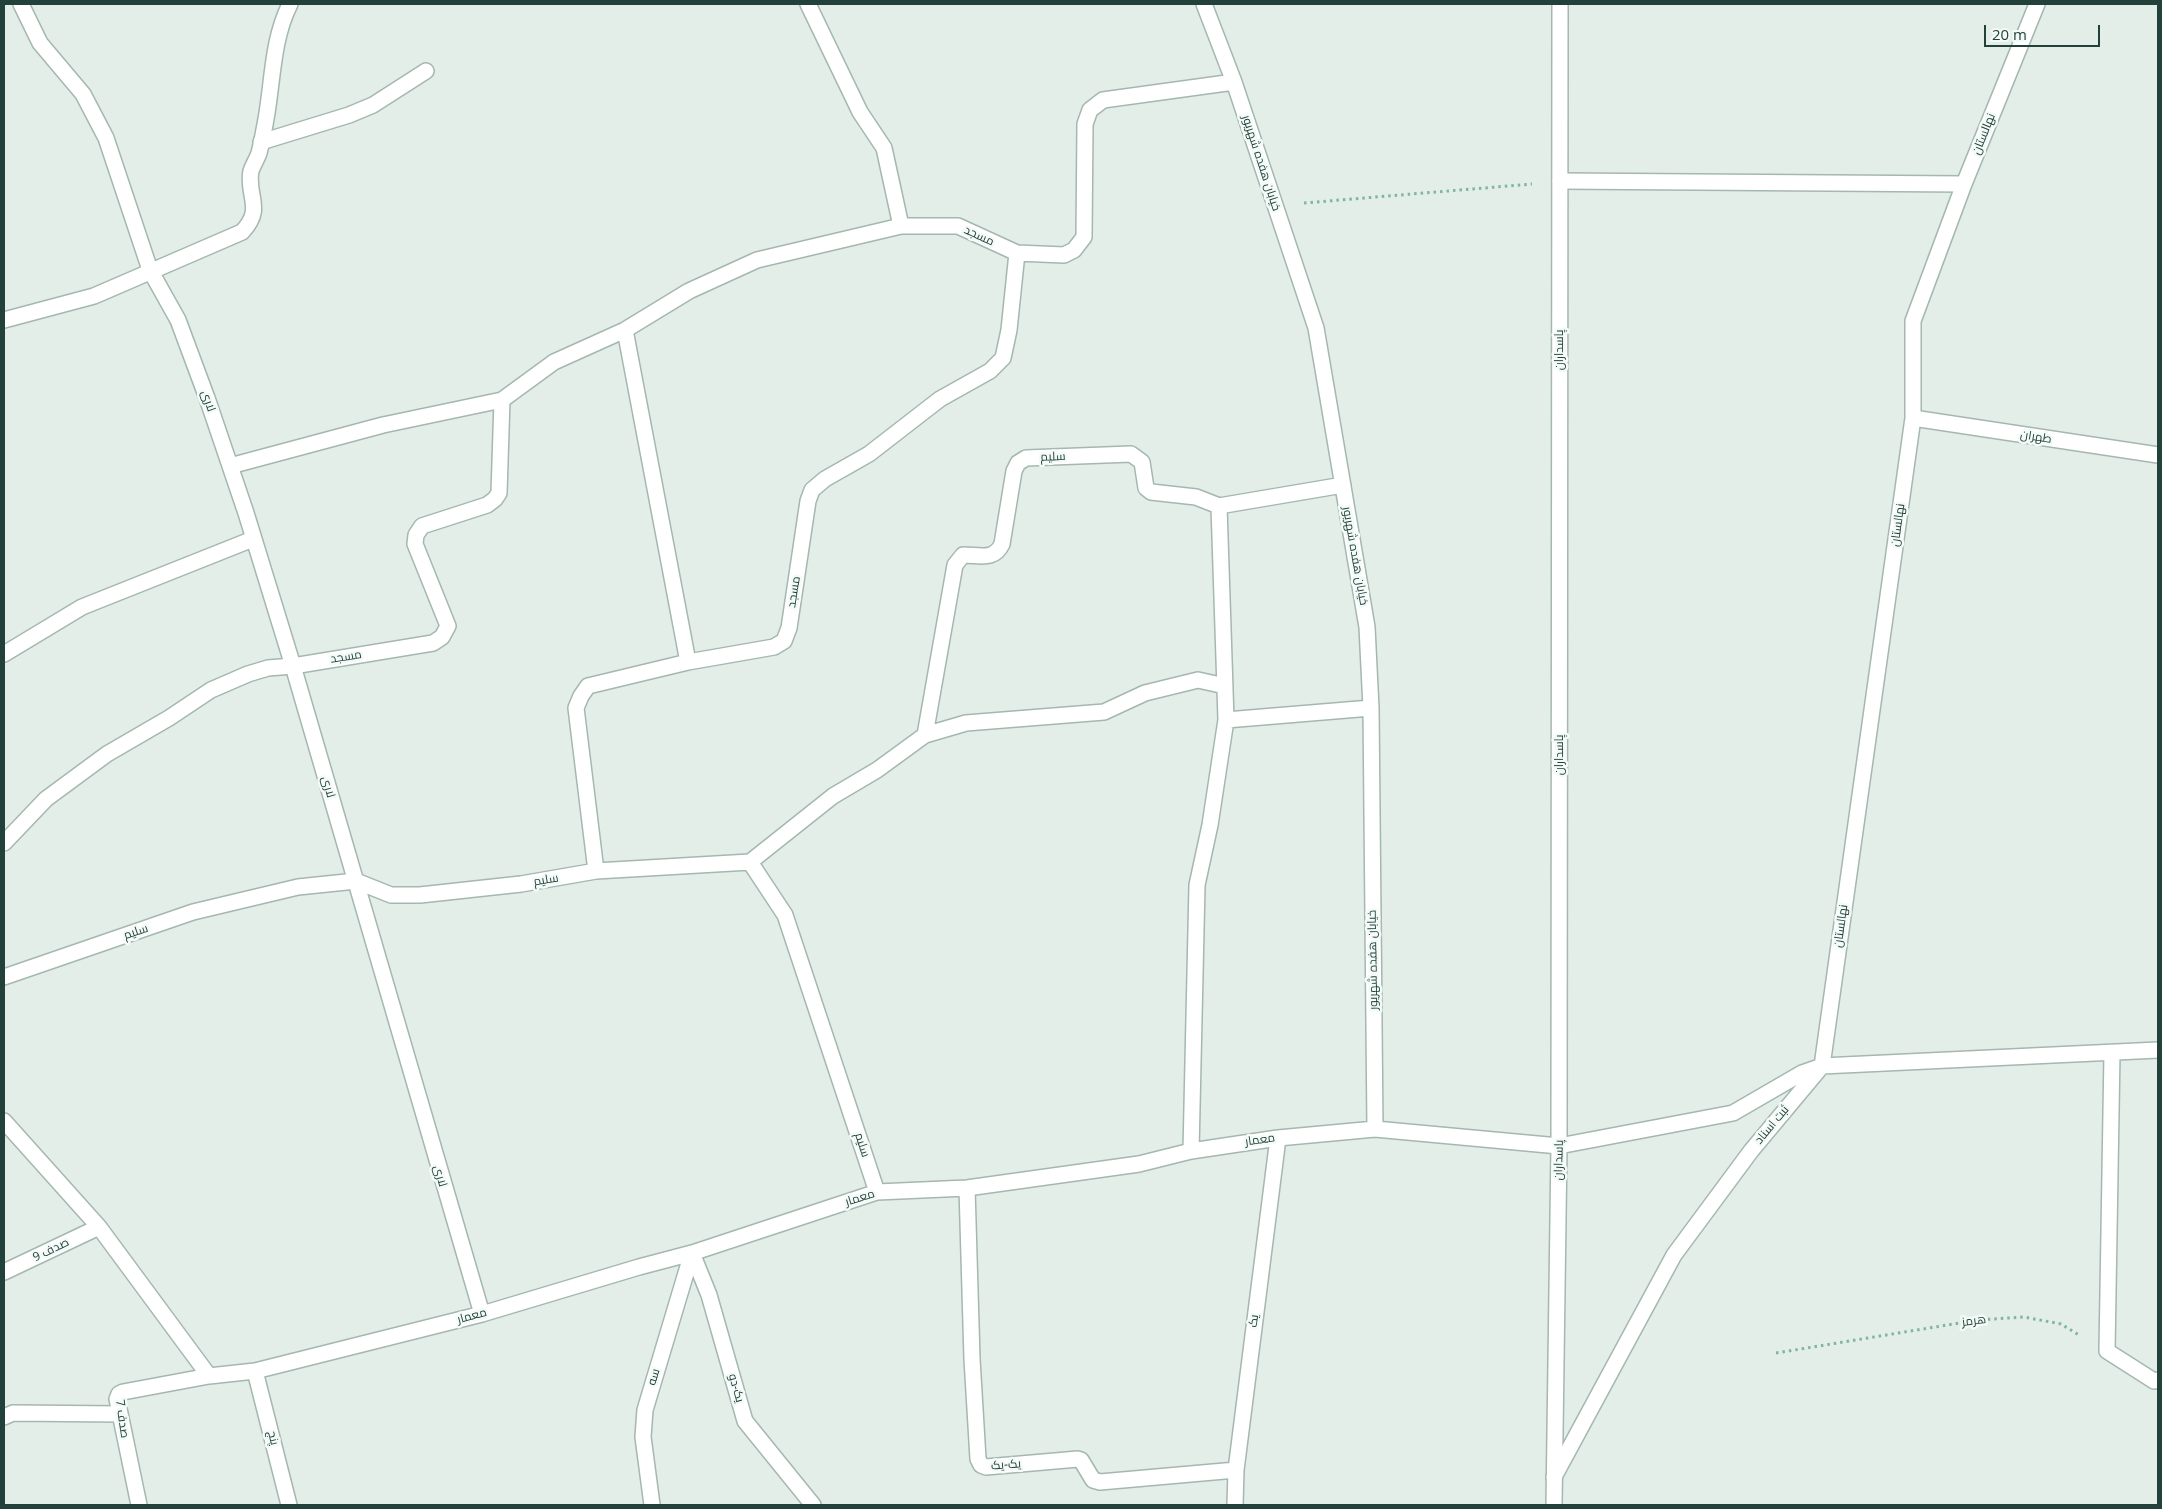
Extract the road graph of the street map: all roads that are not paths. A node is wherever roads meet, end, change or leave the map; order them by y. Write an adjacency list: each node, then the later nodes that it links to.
1 (21, 4): 14 (street, لاری)
2 (290, 4): 9 (street)
3 (808, 4): 12 (street)
4 (1204, 4): 8 (street, خیابان هفده شهریور)
5 (1560, 4): 10 (street, پاسداران)
6 (2037, 4): 11 (street, نهالستان)
7 (426, 72): 9 (street)
8 (1234, 82): 13 (street, مسجد); 21 (street, خیابان هفده شهریور)
9 (261, 142): 14 (street)
10 (1560, 181): 11 (street); 42 (street, پاسداران)
11 (1964, 184): 18 (street, نهالستان)
12 (901, 226): 13 (street, مسجد); 16 (street, مسجد)
13 (1016, 253): 25 (street, مسجد)
14 (150, 270): 15 (street); 20 (street, لاری)
15 (4, 320)
16 (625, 330): 17 (street, مسجد); 25 (street)
17 (502, 400): 20 (street, مسجد); 26 (street, مسجد)
18 (1914, 418): 19 (street, طهران); 38 (street, نهالستان)
19 (2158, 455)
20 (230, 466): 23 (street, لاری)
21 (1343, 485): 22 (street); 28 (street, خیابان هفده شهریور)
22 (1219, 506): 27 (street); 30 (street, سلیم)
23 (253, 539): 24 (street); 26 (street, لاری)
24 (4, 654)
25 (688, 662): 33 (street, مسجد)
26 (293, 666): 31 (street, مسجد); 34 (street, لاری)
27 (1225, 686): 29 (street); 30 (street)
28 (1371, 708): 29 (street); 40 (street, خیابان هفده شهریور)
29 (1226, 720): 43 (street)
30 (925, 735): 32 (street)
31 (4, 843)
32 (750, 862): 33 (street, سلیم); 45 (street, سلیم)
33 (596, 871): 34 (street, سلیم)
34 (356, 881): 35 (street, سلیم); 49 (street, لاری)
35 (4, 977)
36 (2158, 1050): 37 (street)
37 (2112, 1053): 38 (street); 52 (street)
38 (1822, 1066): 42 (street, معمار); 56 (street, ثبت اسناد)
39 (4, 1121): 46 (street)
40 (1375, 1129): 41 (street, معمار); 42 (street, معمار)
41 (1278, 1138): 43 (street, معمار); 55 (street, یک)
42 (1559, 1146): 56 (street, پاسداران)
43 (1192, 1151): 44 (street, معمار)
44 (967, 1188): 45 (street, معمار); 55 (street, یک-یک)
45 (877, 1192): 47 (street, معمار)
46 (99, 1227): 48 (street, صدف 9); 51 (street)
47 (692, 1253): 49 (street, معمار); 59 (street, سه); 60 (street, یک-دو)
48 (4, 1272)
49 (482, 1314): 50 (street, معمار)
50 (255, 1371): 51 (street, معمار); 58 (street, پنج)
51 (209, 1376): 53 (street, صدف 7)
52 (2157, 1385)
53 (119, 1414): 54 (street); 57 (street, صدف 7)
54 (4, 1417)
55 (1236, 1470): 61 (street, یک)
56 (1554, 1477): 62 (street, پاسداران)
57 (138, 1505)
58 (289, 1505)
59 (652, 1505)
60 (813, 1505)
61 (1235, 1505)
62 (1554, 1505)

